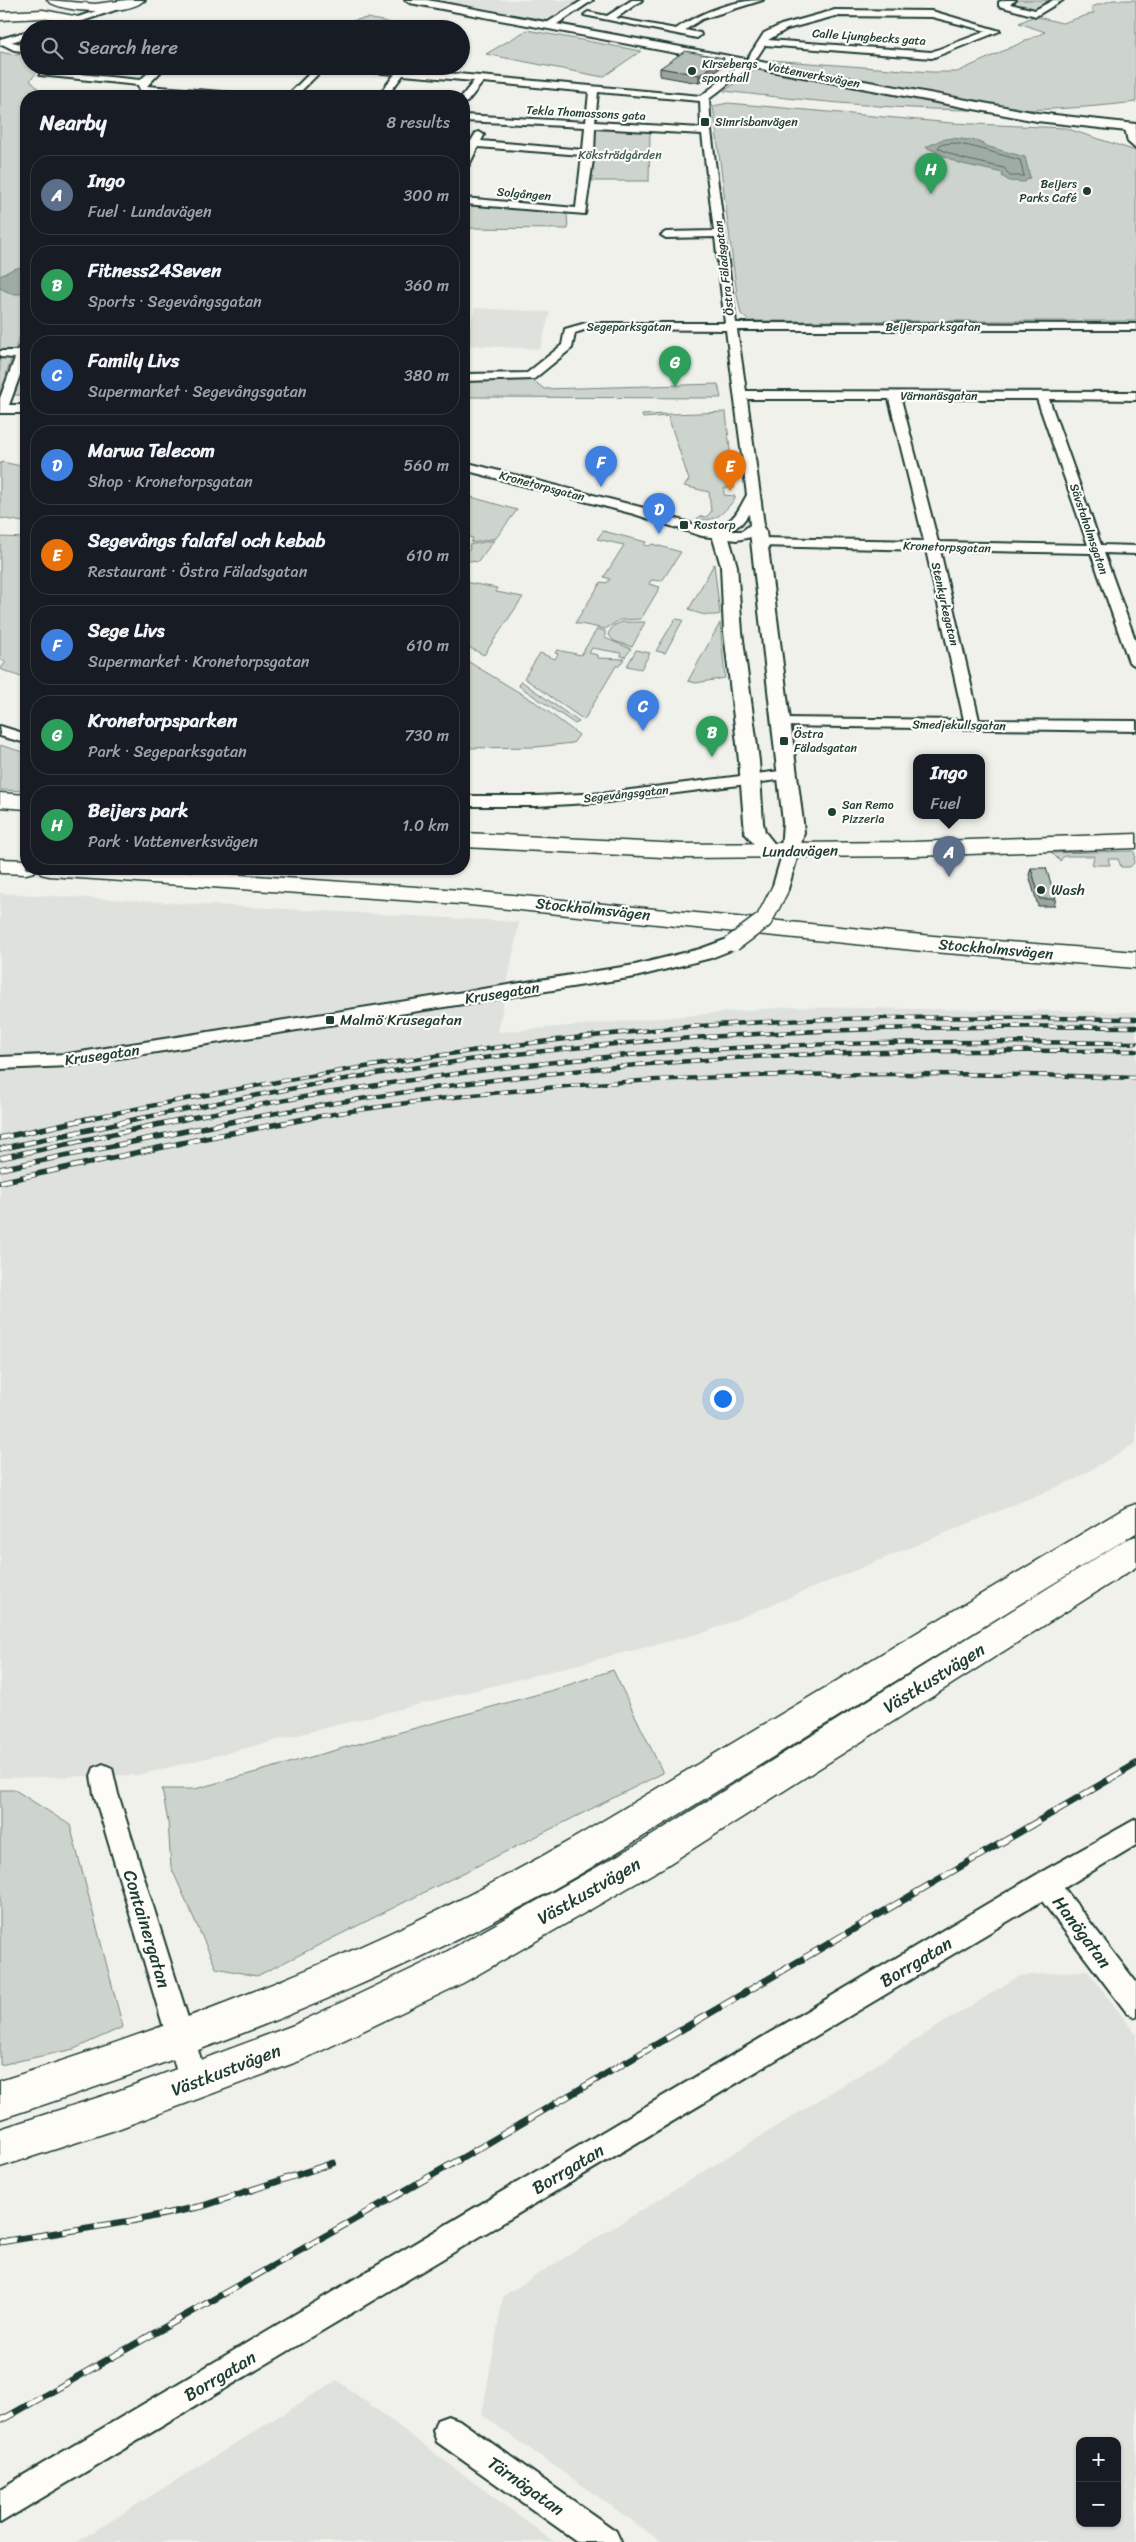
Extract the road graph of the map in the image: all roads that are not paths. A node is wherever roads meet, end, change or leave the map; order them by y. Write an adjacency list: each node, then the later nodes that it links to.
1 (52, 0): 8 (main road); 15 (main road)
2 (154, 0): 16 (street)
3 (410, 0): 10 (street, Vattenverksvägen)
4 (589, 0): 18 (street)
5 (638, 0): 13 (street)
6 (1012, 0): 7 (street)
7 (1059, 0)
8 (139, 1): 17 (street)
9 (753, 1): 19 (street)
10 (431, 2): 18 (street, Vattenverksvägen)
11 (588, 15): 13 (street)
12 (0, 16): 14 (main road)
13 (608, 19): 19 (street)
14 (80, 20)
15 (84, 20)
16 (89, 20)
17 (89, 20)
18 (548, 26): 26 (street, Vattenverksvägen)
19 (678, 31): 20 (street)
20 (697, 35)
21 (20, 37): 24 (street)
22 (20, 41): 24 (street)
23 (761, 42): 23 (street, Calle Ljungbecks gata); 26 (street, Calle Ljungbecks gata)
24 (3, 44): 25 (street)
25 (20, 47)
26 (749, 63): 39 (street); 43 (street, Vattenverksvägen)
27 (63, 75): 33 (street)
28 (151, 75): 33 (street)
29 (313, 75): 36 (street)
30 (399, 75): 37 (street)
31 (435, 75): 32 (street)
32 (481, 79): 34 (street); 38 (street)
33 (142, 83): 35 (street)
34 (594, 89): 39 (street); 42 (street)
35 (166, 90)
36 (297, 90)
37 (387, 90)
38 (470, 93)
39 (704, 99): 44 (street, Östra Fäladsgatan)
40 (470, 118): 41 (street, Tekla Thomassons gata)
41 (488, 120): 42 (street, Tekla Thomassons gata); 45 (street)
42 (592, 126): 44 (street, Tekla Thomassons gata); 48 (street)
43 (1133, 128): 47 (street)
44 (706, 131): 51 (street, Östra Fäladsgatan)
45 (470, 143)
46 (470, 144): 48 (street)
47 (1136, 146)
48 (588, 153): 49 (street, Solgången)
49 (470, 201)
50 (666, 234): 51 (street)
51 (720, 234): 52 (street, Östra Fäladsgatan)
52 (730, 327): 53 (street, Beijersparksgatan); 57 (street, Segeparksgatan); 58 (street, Östra Fäladsgatan)
53 (1136, 327)
54 (20, 350): 55 (street)
55 (0, 354)
56 (20, 359): 62 (street)
57 (470, 378)
58 (742, 395): 59 (street, Värnanäsgatan); 65 (street, Östra Fäladsgatan)
59 (894, 396): 60 (street, Värnanäsgatan); 69 (street, Stenkyrkegatan)
60 (1042, 396): 61 (street, Värnanäsgatan); 70 (street, Sävstaholmsgatan)
61 (1136, 396)
62 (1, 409): 63 (street)
63 (20, 409)
64 (470, 468): 67 (street, Kronetorpsgatan)
65 (753, 496): 66 (street); 68 (street, Östra Fäladsgatan)
66 (736, 523): 67 (street); 68 (street)
67 (720, 532): 68 (street, Kronetorpsgatan); 79 (street)
68 (757, 535): 69 (street, Kronetorpsgatan); 73 (street, Östra Fäladsgatan)
69 (932, 546): 70 (street, Kronetorpsgatan); 74 (street, Stenkyrkegatan)
70 (1096, 550): 71 (street, Kronetorpsgatan); 72 (street, Sävstaholmsgatan)
71 (1136, 550)
72 (1136, 662)
73 (782, 723): 74 (street, Smedjekullsgatan); 78 (street, Östra Fäladsgatan)
74 (973, 725): 75 (street, Smedjekullsgatan)
75 (1136, 726)
76 (0, 731): 77 (street)
77 (20, 737)
78 (788, 775): 79 (street, Segevångsgatan); 90 (street, Östra Fäladsgatan)
79 (749, 776): 81 (street, Segevångsgatan); 87 (street)
80 (0, 800): 82 (main road)
81 (470, 801)
82 (20, 802)
83 (0, 814): 84 (main road)
84 (20, 816)
85 (470, 826): 87 (main road, Lundavägen)
86 (1136, 826): 90 (main road, Lundavägen)
87 (755, 833): 90 (main road, Lundavägen); 90 (street)
88 (470, 840): 90 (main road, Lundavägen)
89 (1136, 842): 90 (main road, Lundavägen)
90 (785, 845): 99 (street, Krusegatan, bridge)
91 (0, 852): 92 (main road)
92 (20, 853)
93 (0, 866): 94 (main road)
94 (20, 867)
95 (137, 875): 98 (main road, Stockholmsvägen)
96 (370, 875): 97 (main road, Stockholmsvägen)
97 (1136, 945)
98 (1136, 960)
99 (0, 1062)
100 (1136, 1517): 106 (main road, Västkustvägen)
101 (1136, 1550): 107 (main road, Västkustvägen)
102 (104, 1776): 106 (street, Containergatan)
103 (1136, 1831): 104 (street, Borrgatan)
104 (1046, 1884): 105 (street, Hanögatan); 111 (street, Borrgatan)
105 (1136, 2004)
106 (180, 2040): 107 (street, Containergatan); 108 (main road, Västkustvägen)
107 (194, 2082): 109 (main road, Västkustvägen)
108 (0, 2100)
109 (0, 2148)
110 (448, 2431): 112 (street, Tärnögatan)
111 (0, 2508)
112 (605, 2542)

